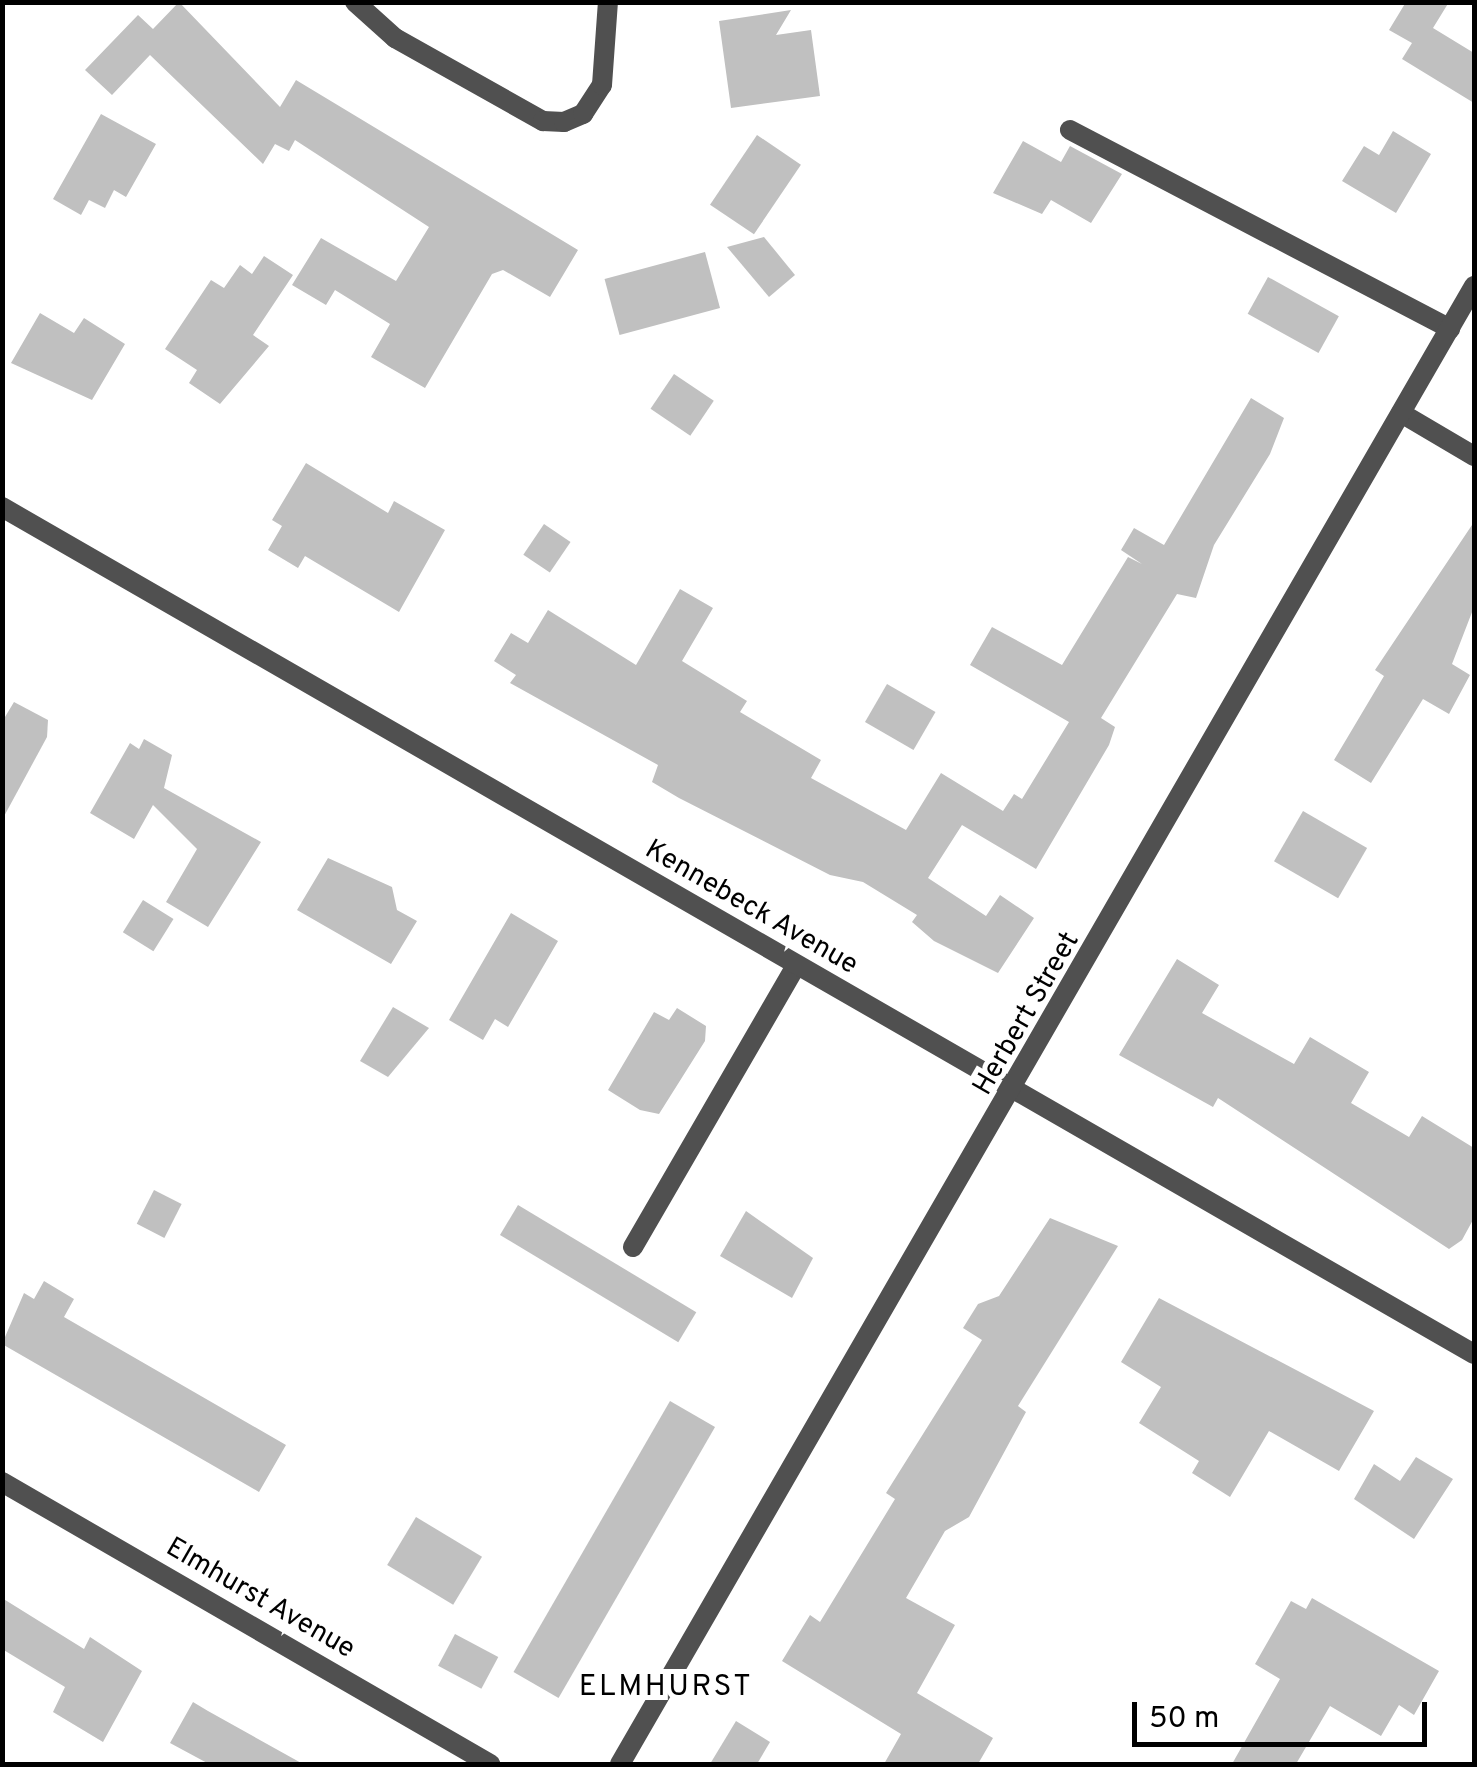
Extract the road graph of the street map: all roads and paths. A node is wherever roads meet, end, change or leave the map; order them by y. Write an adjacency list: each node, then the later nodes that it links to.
1 (355, 2): 2 (street)
2 (608, 2)
3 (1070, 130): 5 (street)
4 (1474, 286): 5 (street, Herbert Street)
5 (1450, 329): 6 (street, Herbert Street)
6 (1401, 413): 7 (street); 10 (street, Herbert Street)
7 (1474, 456)
8 (2, 507): 9 (street, Kennebeck Avenue)
9 (796, 966): 10 (street, Kennebeck Avenue); 11 (street)
10 (1014, 1092): 12 (street, Kennebeck Avenue); 15 (street, Herbert Street)
11 (633, 1247)
12 (1474, 1354)
13 (2, 1482): 14 (street, Elmhurst Avenue)
14 (490, 1764)
15 (620, 1764)

